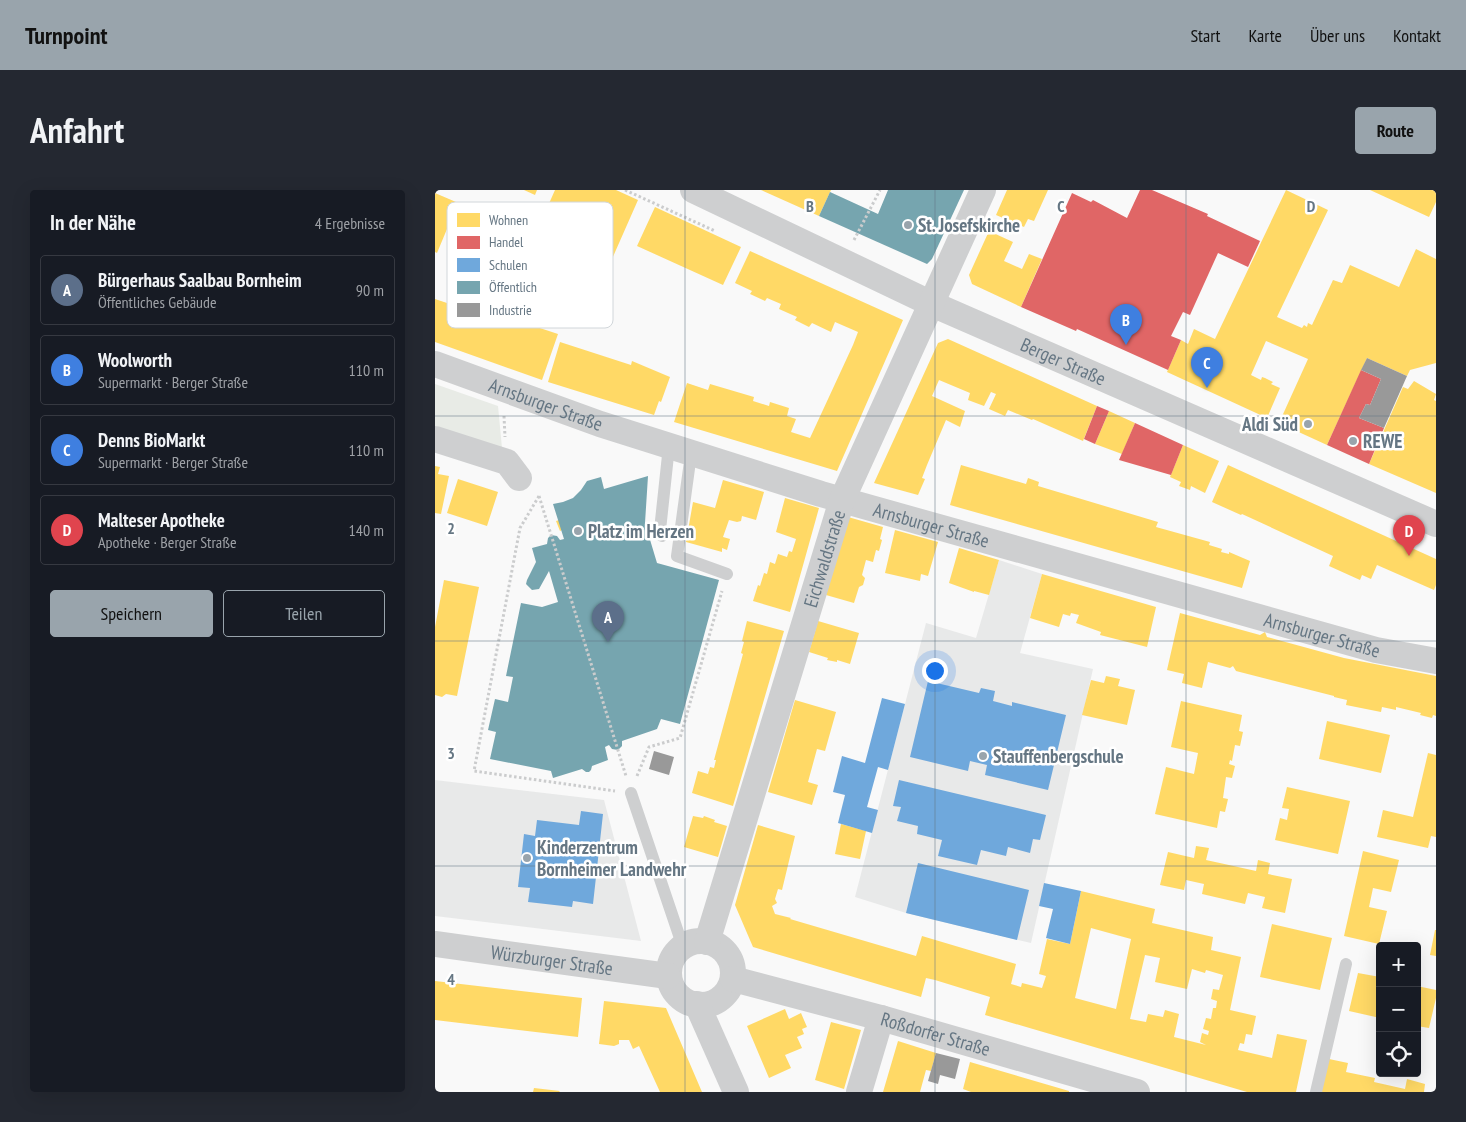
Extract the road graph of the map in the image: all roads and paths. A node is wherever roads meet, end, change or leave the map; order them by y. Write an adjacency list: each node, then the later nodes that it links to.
1 (693, 190): 4 (street, Berger Straße)
2 (880, 190): 4 (path)
3 (983, 190): 5 (street, Eichwaldstraße)
4 (842, 262): 5 (street, Berger Straße)
5 (932, 304): 11 (street, Eichwaldstraße); 12 (street, Berger Straße)
6 (435, 364): 7 (street, Arnsburger Straße)
7 (503, 390): 9 (street, Arnsburger Straße); 10 (path)
8 (435, 439): 10 (street)
9 (680, 450): 11 (street, Arnsburger Straße); 13 (lane); 14 (lane)
10 (513, 470)
11 (842, 500): 15 (street, Arnsburger Straße); 18 (street, Eichwaldstraße)
12 (1436, 524)
13 (662, 536)
14 (727, 574): 16 (path)
15 (1436, 661)
16 (631, 793): 16 (path); 18 (lane)
17 (435, 944): 20 (street, Würzburger Straße)
18 (695, 944): 20 (street); 21 (street)
19 (1346, 964): 27 (lane)
20 (668, 976): 22 (street)
21 (733, 979): 22 (street); 23 (street, Roßdorfer Straße)
22 (697, 1004): 24 (street)
23 (881, 1018): 25 (street); 26 (street, Roßdorfer Straße)
24 (736, 1092)
25 (859, 1092)
26 (1137, 1092)
27 (1316, 1092)

